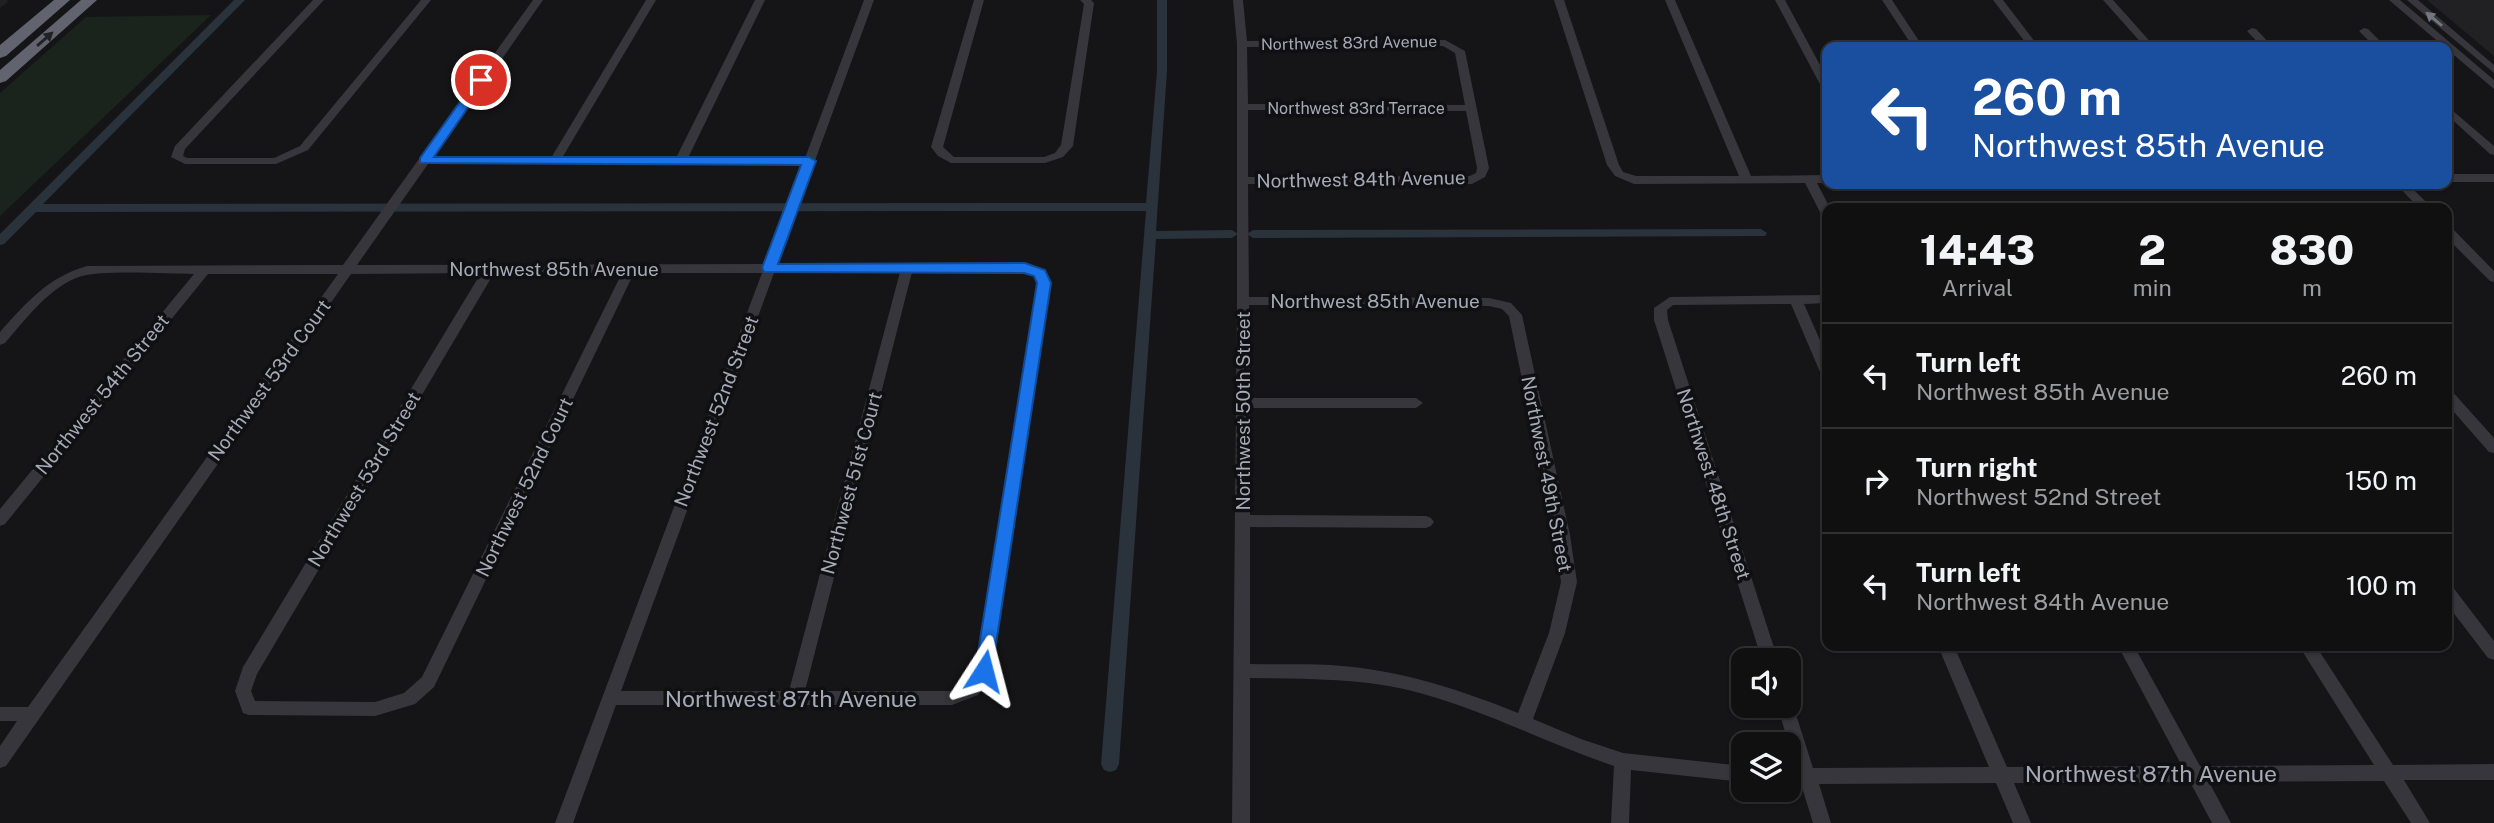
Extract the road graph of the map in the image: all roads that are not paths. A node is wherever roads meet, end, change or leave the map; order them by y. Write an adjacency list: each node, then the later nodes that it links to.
1 (63, 0): 30 (highway)
2 (90, 0): 32 (highway, one-way to 2)
3 (319, 0): 4 (street)
4 (426, 0)
5 (538, 0): 39 (street, Northwest 53rd Court)
6 (651, 0): 40 (street)
7 (760, 0): 41 (street)
8 (869, 0): 42 (street, Northwest 52nd Street)
9 (979, 0): 10 (street)
10 (1085, 0)
11 (1238, 0): 28 (street, Northwest 50th Street)
12 (1559, 0): 45 (street)
13 (1670, 0): 45 (street)
14 (1780, 0): 33 (street)
15 (1887, 0): 22 (street)
16 (1998, 0): 23 (street)
17 (2108, 0): 24 (street)
18 (2394, 0): 27 (street)
19 (2412, 0): 31 (street, one-way to 19)
20 (2252, 31): 25 (street)
21 (2364, 31): 26 (street)
22 (1915, 42)
23 (2030, 42)
24 (2146, 42)
25 (2263, 42)
26 (2376, 42)
27 (2443, 42)
28 (1242, 44): 35 (street, Northwest 50th Street); 36 (street, Northwest 83rd Avenue)
29 (2452, 50): 34 (street)
30 (0, 53)
31 (2494, 70)
32 (0, 78)
33 (1822, 79)
34 (2494, 86)
35 (1242, 107): 36 (street, Northwest 83rd Terrace); 48 (street, Northwest 50th Street)
36 (1470, 108): 48 (street, Northwest 84th Avenue)
37 (2452, 114): 38 (street)
38 (2494, 152)
39 (425, 160): 40 (street); 55 (street, Northwest 53rd Court)
40 (555, 160): 41 (street)
41 (681, 160): 42 (street)
42 (809, 161): 53 (street, Northwest 52nd Street)
43 (2452, 178): 44 (street)
44 (2494, 178)
45 (1746, 179): 46 (street)
46 (1809, 179): 47 (street); 51 (street)
47 (1822, 179)
48 (1241, 181): 62 (street, Northwest 50th Street)
49 (2407, 189): 50 (street)
50 (2421, 203)
51 (1822, 205)
52 (2452, 235): 59 (street)
53 (769, 268): 57 (street, Northwest 85th Avenue); 58 (street, Northwest 85th Avenue); 81 (street, Northwest 52nd Street)
54 (205, 269): 55 (street, Northwest 85th Avenue); 64 (street, Northwest 85th Avenue); 70 (street, Northwest 54th Street)
55 (348, 269): 56 (street, Northwest 85th Avenue); 85 (street, Northwest 53rd Court)
56 (490, 269): 57 (street, Northwest 85th Avenue); 83 (street, Northwest 53rd Street)
57 (630, 269): 83 (street, Northwest 52nd Court)
58 (907, 269): 80 (street, Northwest 85th Avenue); 82 (street, Northwest 51st Court)
59 (2494, 278)
60 (1822, 299): 61 (street)
61 (1796, 300): 65 (street); 74 (street, Northwest 48th Street)
62 (1243, 301): 63 (street, Northwest 85th Avenue); 67 (street, Northwest 50th Street)
63 (1506, 306): 87 (street, Northwest 49th Street)
64 (0, 340)
65 (1822, 360)
66 (2452, 400): 69 (street)
67 (1242, 403): 68 (street); 71 (street, Northwest 50th Street)
68 (1416, 403)
69 (2494, 448)
70 (0, 520)
71 (1243, 521): 72 (street); 79 (street, Northwest 50th Street)
72 (1426, 522)
73 (2452, 599): 78 (street)
74 (1766, 648)
75 (1948, 651): 94 (street)
76 (2129, 651): 93 (street)
77 (2310, 651): 90 (street)
78 (2494, 653)
79 (1243, 671): 87 (street); 98 (street, Northwest 50th Street)
80 (972, 690): 82 (street, Northwest 87th Avenue)
81 (609, 698): 82 (street, Northwest 87th Avenue); 97 (street, Northwest 52nd Street)
82 (794, 698)
83 (409, 699)
84 (0, 714): 85 (street)
85 (33, 714): 88 (street, Northwest 53rd Court)
86 (1789, 718): 96 (street)
87 (1523, 722): 89 (street)
88 (0, 760)
89 (1623, 761): 92 (street); 99 (street)
90 (2389, 772): 91 (street, Northwest 87th Avenue); 93 (street, Northwest 87th Avenue); 103 (street)
91 (2494, 772)
92 (1731, 773)
93 (2194, 773): 94 (street, Northwest 87th Avenue); 102 (street)
94 (2001, 774): 96 (street, Northwest 87th Avenue); 101 (street)
95 (1801, 777): 96 (street, Northwest 87th Avenue)
96 (1808, 777): 100 (street)
97 (564, 823)
98 (1241, 823)
99 (1620, 823)
100 (1822, 823)
101 (2022, 823)
102 (2222, 823)
103 (2421, 823)

